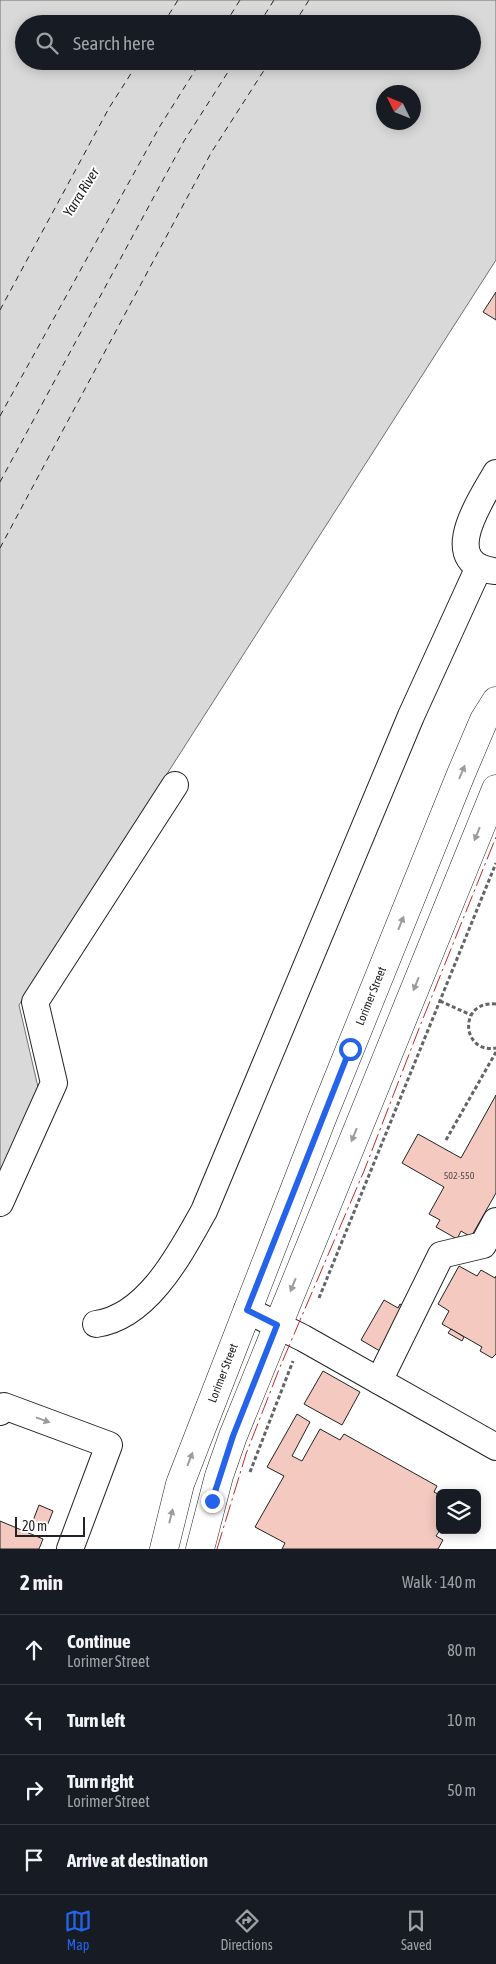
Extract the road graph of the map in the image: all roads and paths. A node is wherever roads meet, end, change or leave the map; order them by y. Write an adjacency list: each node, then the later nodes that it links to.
1 (496, 473): 2 (lane)
2 (487, 569): 19 (lane)
3 (496, 701): 7 (main road, Lorimer Street, one-way to 3)
4 (175, 785): 15 (lane)
5 (496, 789): 10 (main road, one-way to 10)
6 (496, 863): 8 (path)
7 (372, 996): 10 (main road); 18 (main road, Lorimer Street)
8 (440, 1001): 11 (path); 17 (path)
9 (496, 1004): 11 (path)
10 (405, 1009): 20 (main road, one-way to 20)
11 (471, 1015): 12 (path)
12 (496, 1048)
13 (496, 1052): 14 (path)
14 (446, 1140)
15 (0, 1203)
16 (496, 1222): 22 (lane)
17 (318, 1301)
18 (247, 1310): 20 (lane); 27 (main road, Lorimer Street, one-way to 18)
19 (96, 1324)
20 (277, 1325): 21 (lane); 28 (main road)
21 (303, 1338): 22 (lane); 25 (path)
22 (379, 1381): 24 (lane)
23 (0, 1412): 26 (lane, one-way to 26)
24 (496, 1447)
25 (246, 1480)
26 (70, 1549)
27 (164, 1549)
28 (200, 1549)

